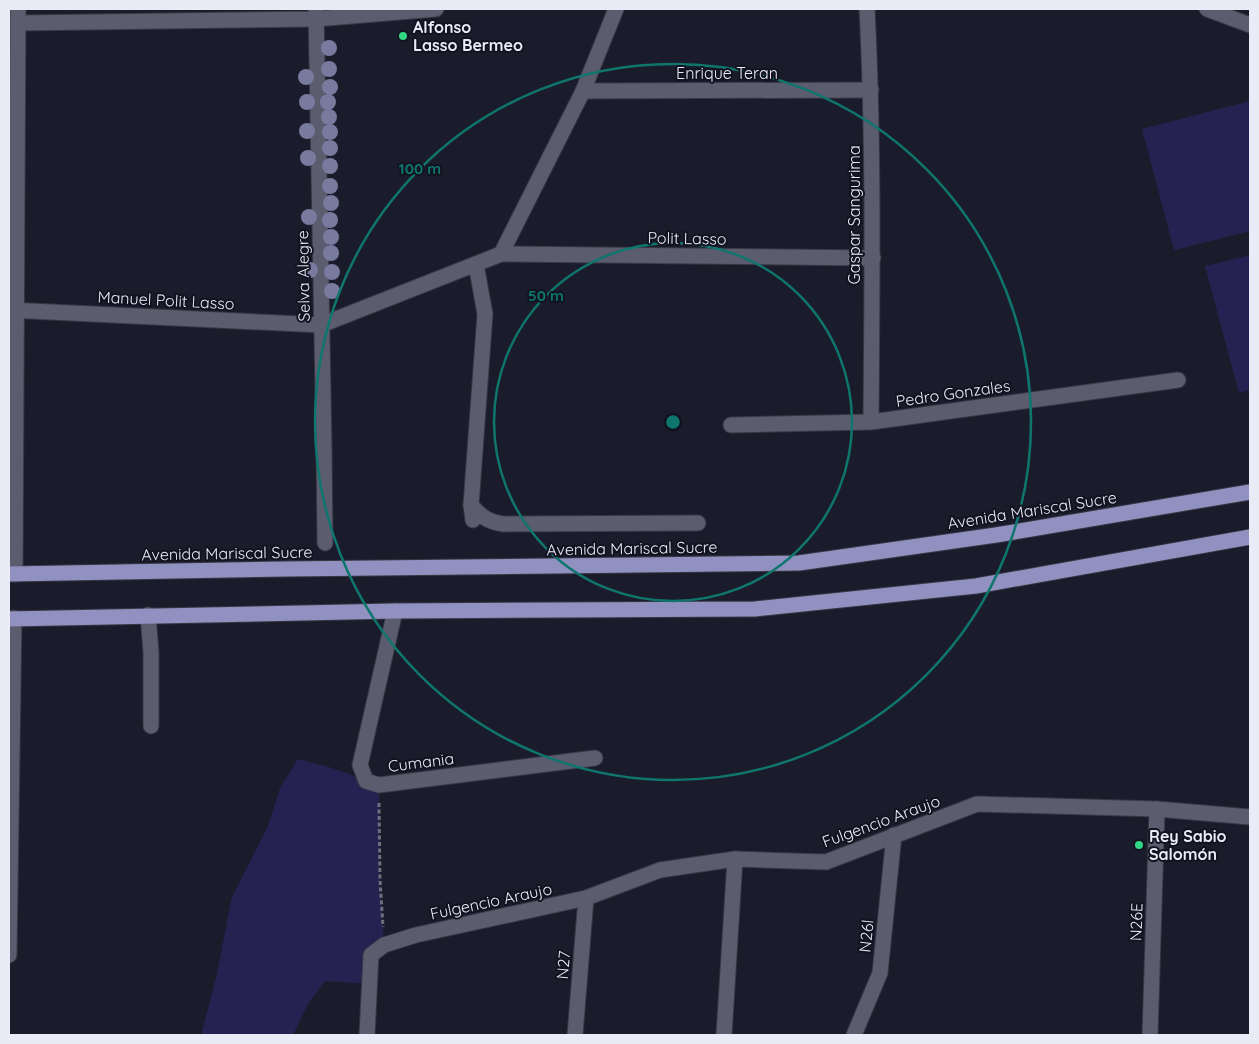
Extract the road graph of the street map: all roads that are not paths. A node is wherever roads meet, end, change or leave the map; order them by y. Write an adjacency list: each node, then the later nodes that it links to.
1 (436, 9): 5 (street)
2 (616, 9): 9 (street)
3 (867, 9): 8 (street, Gaspar Sangurima)
4 (1207, 9): 7 (street)
5 (316, 14): 6 (street); 14 (street, Selva Alegre)
6 (18, 16): 13 (street)
7 (1250, 25)
8 (871, 90): 9 (street, Enrique Teran); 11 (street, Gaspar Sangurima)
9 (583, 91): 10 (street)
10 (501, 254): 11 (street, Polit Lasso); 12 (street, Polit Lasso)
11 (873, 258): 16 (street, Gaspar Sangurima)
12 (476, 264): 14 (street, Polit Lasso); 19 (street)
13 (13, 310): 14 (street, Manuel Polit Lasso); 22 (street)
14 (321, 325): 21 (street, Selva Alegre)
15 (1178, 380): 16 (street, Pedro Gonzales)
16 (870, 422): 17 (street, Pedro Gonzales)
17 (731, 425)
18 (1250, 492): 22 (main road, Avenida Mariscal Sucre)
19 (698, 523)
20 (1250, 537): 23 (main road)
21 (324, 543)
22 (12, 574)
23 (395, 611): 24 (main road); 27 (street, Cumania)
24 (148, 615): 25 (main road); 26 (street)
25 (11, 619): 33 (street)
26 (152, 726)
27 (595, 758)
28 (1157, 809): 29 (street, Fulgencio Araujo); 30 (street, Fulgencio Araujo); 39 (street, N26E)
29 (1250, 817)
30 (894, 835): 31 (street, Fulgencio Araujo); 38 (street, N26l)
31 (735, 860): 32 (street, Fulgencio Araujo); 37 (street)
32 (586, 898): 35 (street, Fulgencio Araujo); 36 (street, N27)
33 (9, 906): 34 (street)
34 (9, 955)
35 (367, 1035)
36 (575, 1035)
37 (724, 1035)
38 (854, 1035)
39 (1150, 1035)

